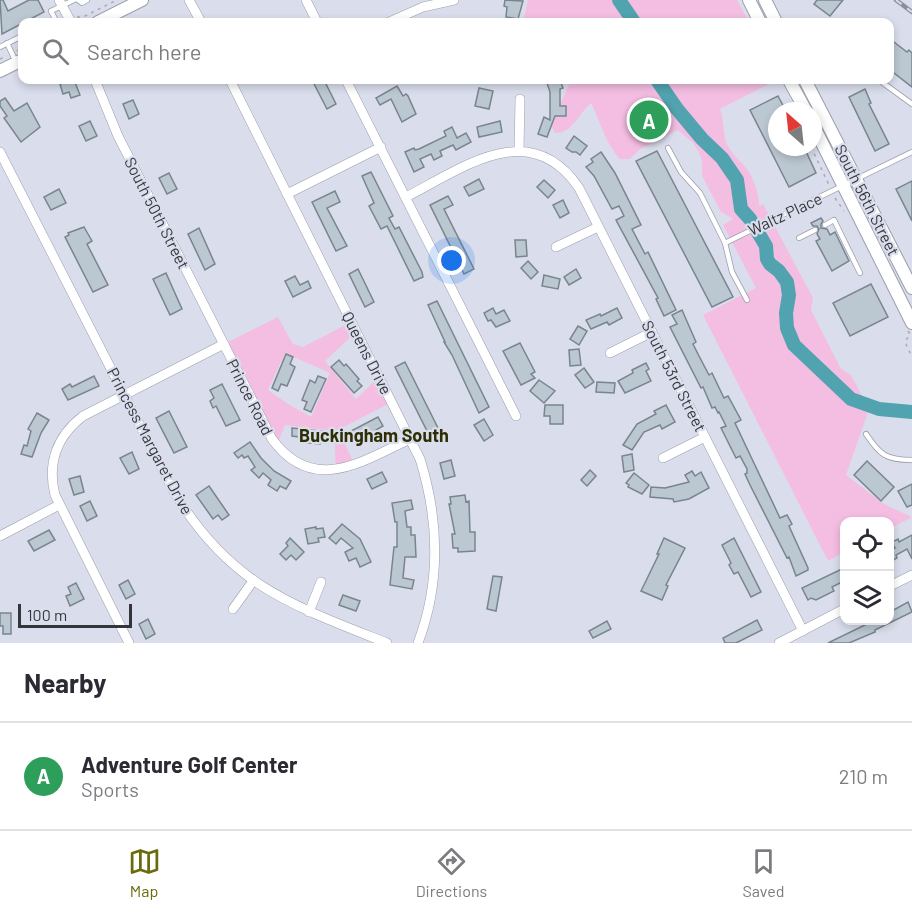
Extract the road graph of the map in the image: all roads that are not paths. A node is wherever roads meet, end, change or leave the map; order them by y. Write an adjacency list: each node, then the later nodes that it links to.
1 (76, 0): 2 (lane); 9 (lane)
2 (87, 0)
3 (142, 0): 12 (main road)
4 (189, 0): 13 (street)
5 (306, 0): 14 (street)
6 (454, 0): 15 (street)
7 (749, 0): 16 (main road)
8 (765, 0): 17 (main road)
9 (61, 3): 10 (lane); 11 (street)
10 (54, 18)
11 (68, 18)
12 (106, 18)
13 (199, 18)
14 (315, 18)
15 (398, 18)
16 (758, 18)
17 (774, 18)
18 (18, 38): 19 (lane)
19 (7, 43): 20 (lane); 21 (lane)
20 (0, 47)
21 (18, 59)
22 (18, 63): 23 (main road)
23 (0, 71)
24 (97, 84): 54 (street, South 50th Street)
25 (232, 84): 41 (street, Queens Drive)
26 (348, 84): 34 (street)
27 (791, 84): 31 (main road)
28 (807, 84): 39 (main road, South 56th Street)
29 (884, 84): 32 (lane)
30 (520, 99): 36 (street)
31 (801, 102)
32 (912, 104)
33 (822, 143): 40 (main road, South 56th Street)
34 (381, 147): 41 (street); 42 (street)
35 (668, 148): 47 (lane)
36 (519, 151): 42 (street); 44 (street, South 53rd Street)
37 (0, 152): 56 (street, Princess Margaret Drive)
38 (912, 152): 39 (lane, Waltz Place)
39 (857, 179): 40 (lane, Waltz Place); 50 (main road, South 56th Street)
40 (844, 186): 47 (lane, Waltz Place); 52 (main road, South 56th Street)
41 (287, 194): 60 (street, Queens Drive)
42 (406, 197): 57 (street)
43 (825, 225): 49 (lane)
44 (598, 227): 48 (street); 53 (street, South 53rd Street)
45 (815, 230): 46 (lane)
46 (799, 238)
47 (725, 243): 51 (lane)
48 (556, 247)
49 (860, 273)
50 (912, 288)
51 (747, 300)
52 (912, 323)
53 (652, 332): 55 (street); 59 (street, South 53rd Street)
54 (224, 344): 56 (street); 60 (street, Prince Road)
55 (610, 353)
56 (124, 394): 63 (street); 66 (street, Princess Margaret Drive)
57 (516, 416)
58 (866, 434): 62 (lane)
59 (705, 437): 61 (street); 72 (street, South 53rd Street)
60 (410, 439): 75 (street, Queens Drive)
61 (663, 458)
62 (912, 460)
63 (59, 506): 64 (street); 73 (street)
64 (0, 536)
65 (912, 575): 68 (street)
66 (253, 581): 69 (street); 71 (street, Princess Margaret Drive)
67 (321, 582): 71 (street)
68 (894, 584)
69 (233, 609)
70 (840, 611): 72 (street)
71 (309, 612): 74 (street, Princess Margaret Drive)
72 (803, 631): 76 (street)
73 (129, 643)
74 (387, 643)
75 (418, 643)
76 (779, 643)

